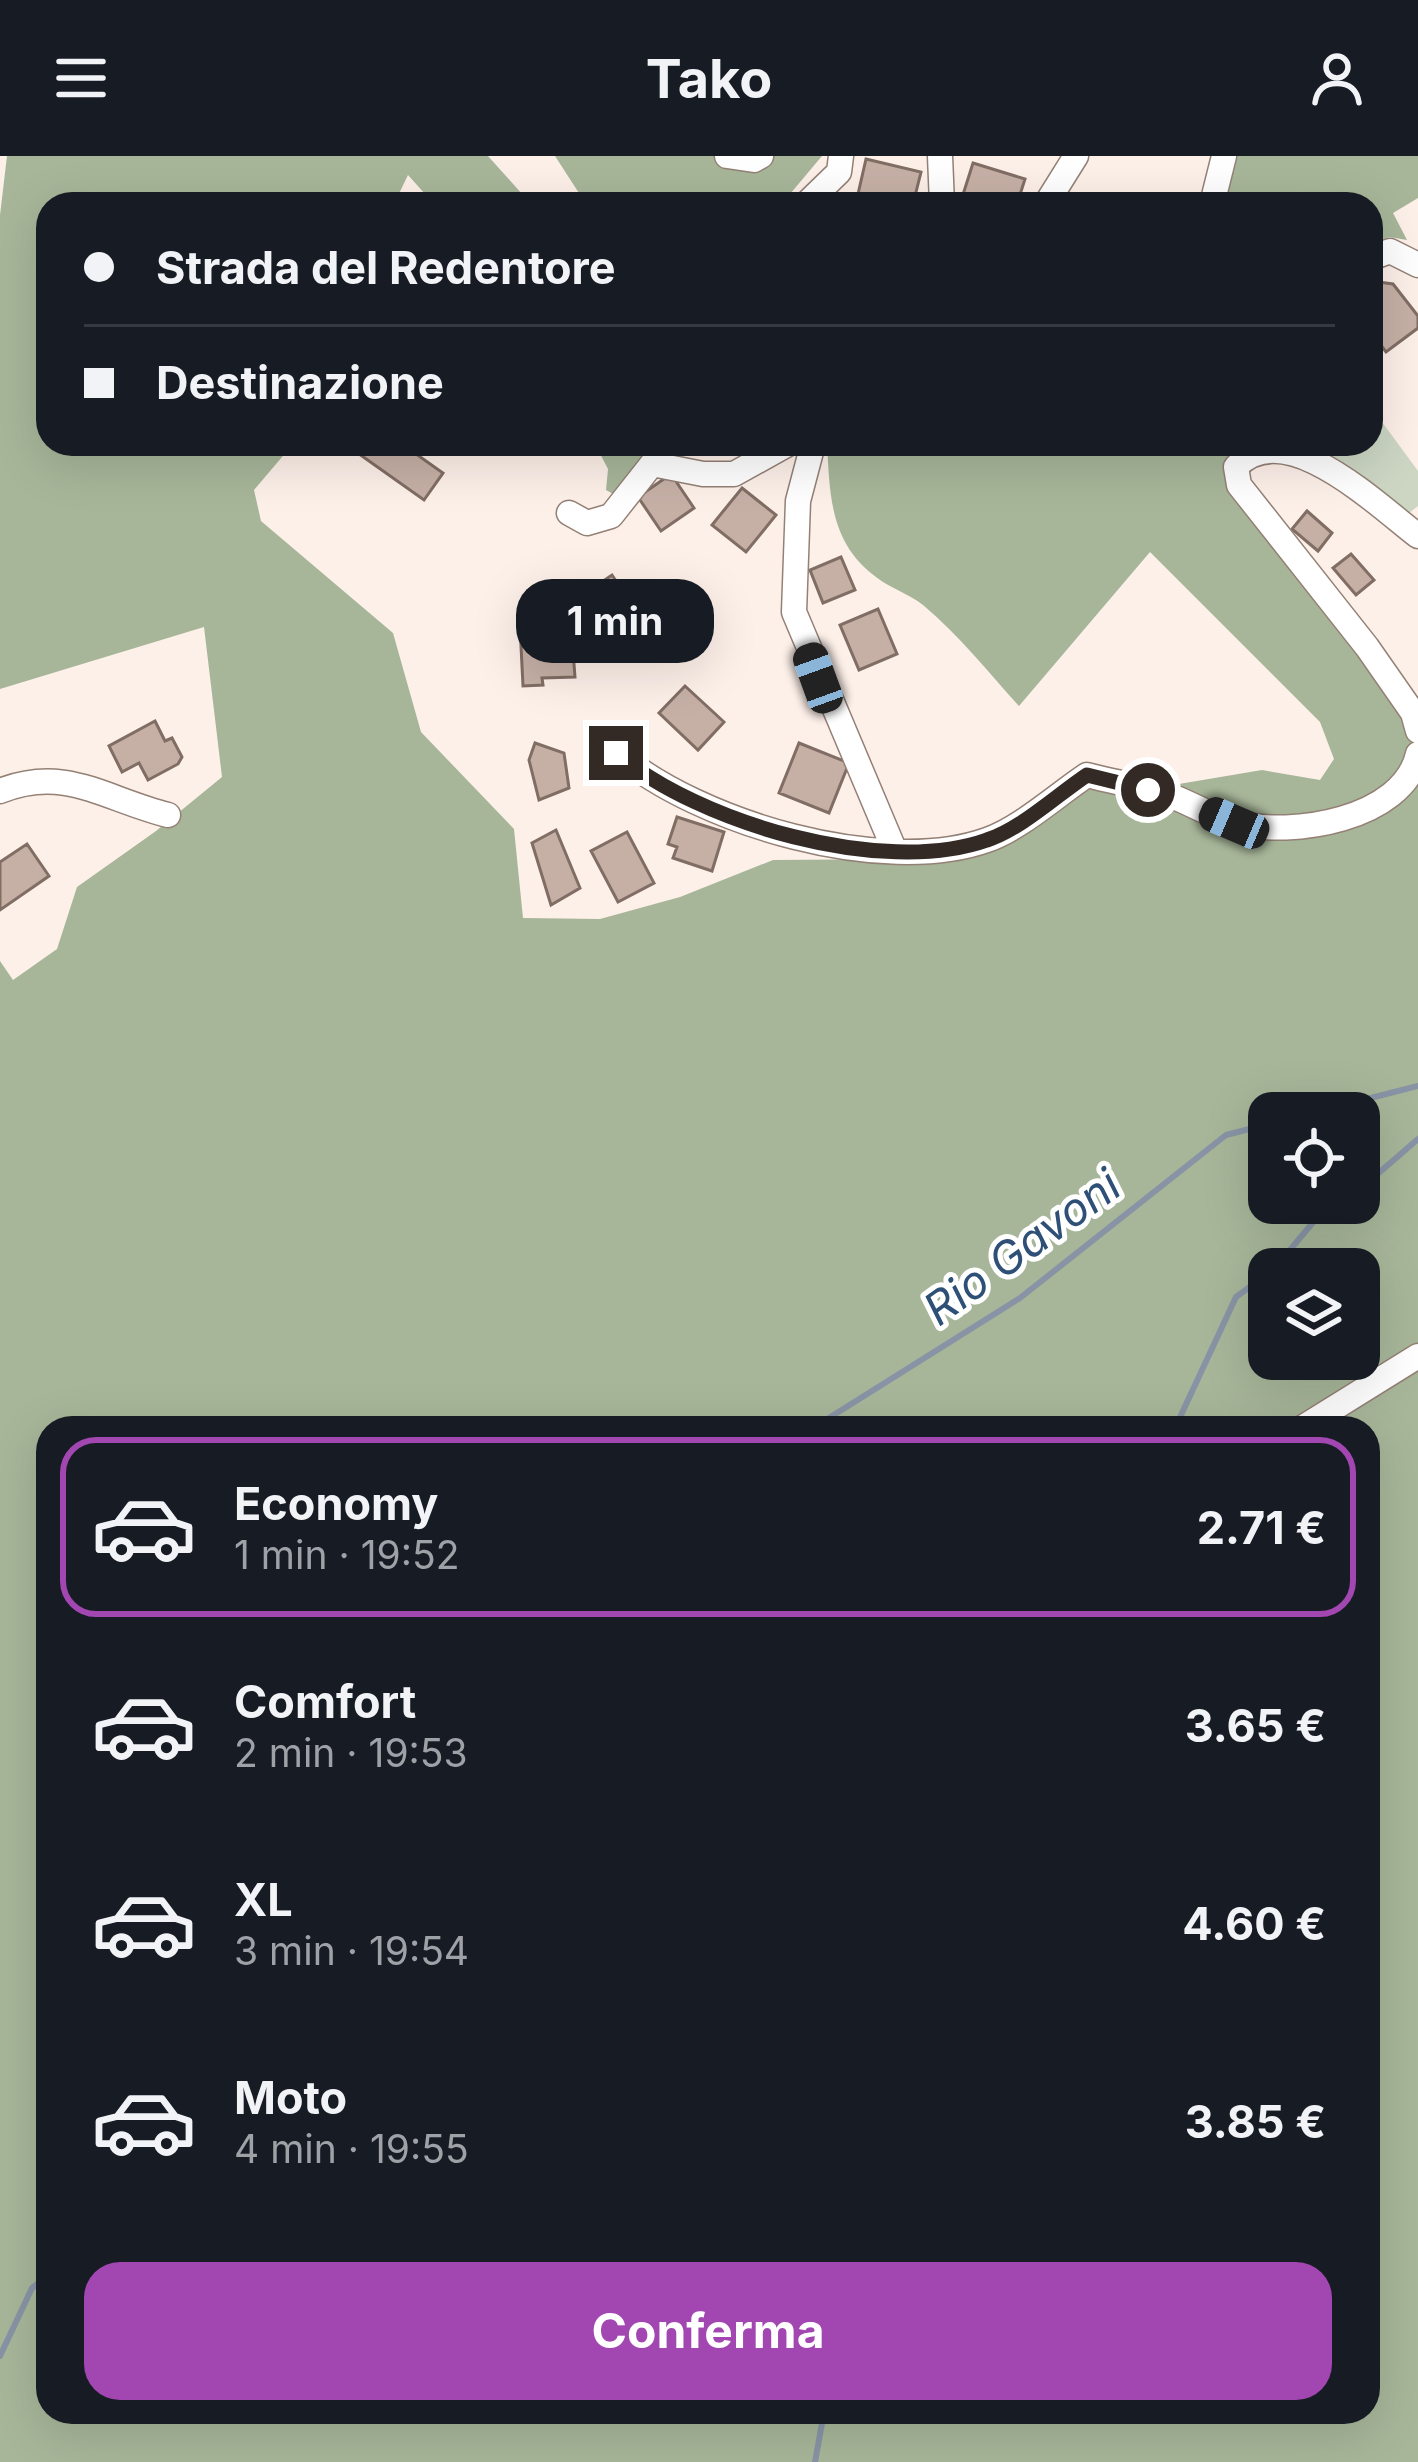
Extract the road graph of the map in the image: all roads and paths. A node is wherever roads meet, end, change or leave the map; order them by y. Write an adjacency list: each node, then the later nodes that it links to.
1 (727, 156): 2 (street)
2 (761, 156)
3 (841, 156): 7 (street)
4 (940, 156): 8 (street)
5 (1076, 156): 9 (street)
6 (1224, 156): 10 (street)
7 (818, 192)
8 (942, 192)
9 (1054, 192)
10 (1215, 192)
11 (1383, 253): 12 (street)
12 (1418, 265)
13 (766, 456): 17 (street)
14 (810, 456): 24 (street)
15 (1246, 456): 19 (street)
16 (1299, 456): 18 (street)
17 (569, 513)
18 (1418, 536)
19 (1418, 731)
20 (616, 753): 24 (street)
21 (1418, 754): 24 (street)
22 (0, 791): 23 (street)
23 (168, 815)
24 (895, 849)
25 (1418, 1356): 26 (street)
26 (1321, 1416)

